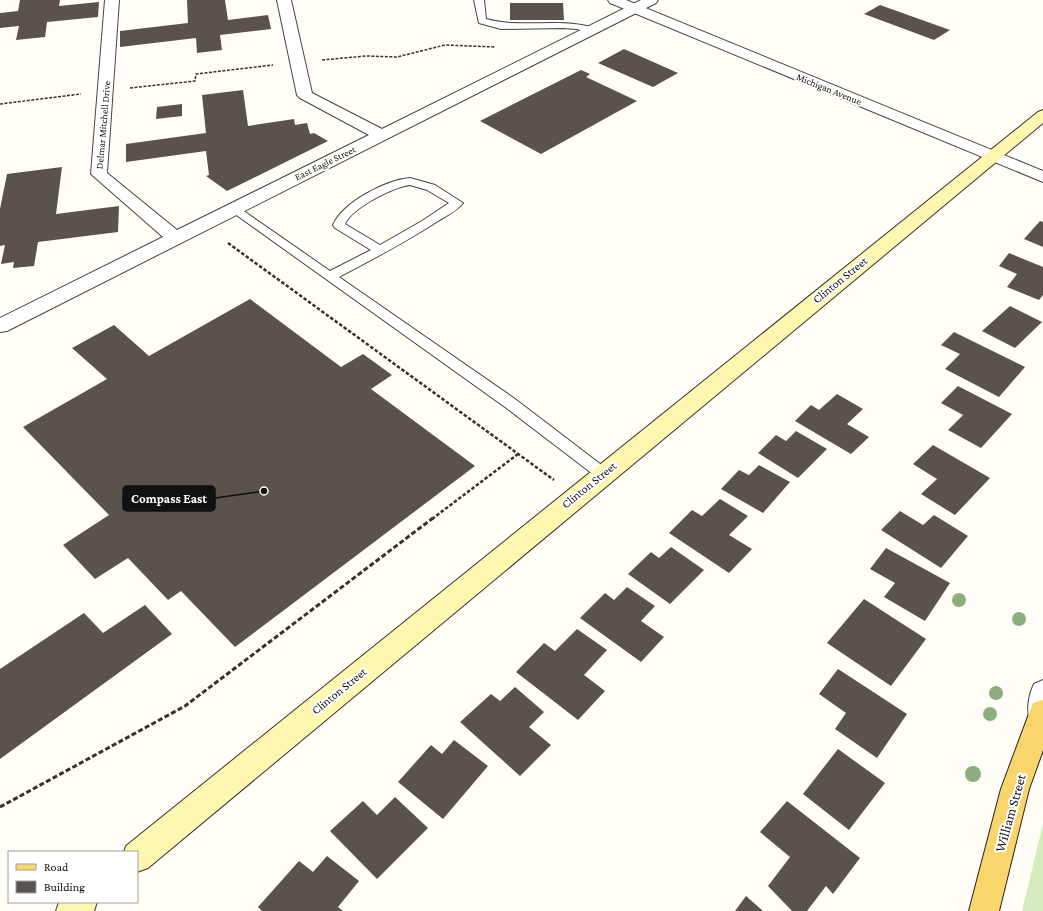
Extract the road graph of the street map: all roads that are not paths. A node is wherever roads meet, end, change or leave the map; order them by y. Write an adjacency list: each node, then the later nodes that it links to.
1 (112, 0): 13 (street, Delmar Mitchell Drive)
2 (284, 0): 9 (street)
3 (479, 0): 7 (lane)
4 (615, 0): 6 (street, Michigan Avenue)
5 (650, 0): 6 (street, East Eagle Street)
6 (634, 8): 7 (street, East Eagle Street); 10 (street, Michigan Avenue)
7 (591, 30): 9 (street, East Eagle Street)
8 (1043, 115): 10 (main road, Clinton Street)
9 (382, 135): 12 (street, East Eagle Street)
10 (993, 156): 11 (street, Michigan Avenue); 17 (main road, Clinton Street)
11 (1043, 177)
12 (234, 209): 13 (street, East Eagle Street); 15 (lane)
13 (175, 238): 16 (street, East Eagle Street)
14 (380, 251): 14 (lane); 15 (lane)
15 (330, 276): 17 (lane)
16 (0, 326)
17 (603, 474): 19 (main road, Clinton Street)
18 (1042, 707): 22 (main road, William Street)
19 (138, 856)
20 (81, 903): 21 (main road)
21 (71, 911)
22 (984, 911)

